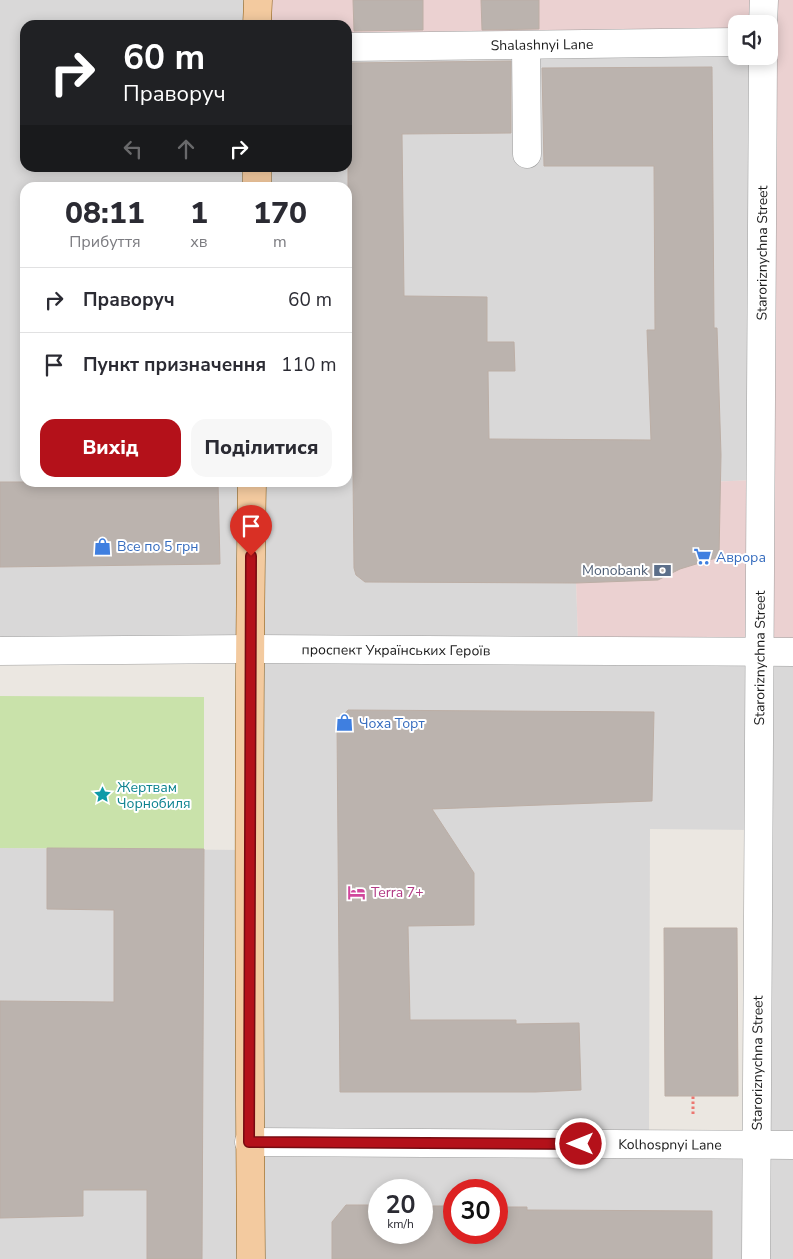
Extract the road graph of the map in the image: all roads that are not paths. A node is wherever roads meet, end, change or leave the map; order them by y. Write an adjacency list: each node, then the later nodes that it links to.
1 (258, 0): 4 (main road)
2 (764, 0): 3 (street)
3 (763, 15)
4 (257, 20)
5 (728, 42): 6 (street, Shalashnyi Lane)
6 (526, 46): 7 (street, Shalashnyi Lane); 9 (street)
7 (352, 47)
8 (763, 65): 13 (street, Staroriznychna Street)
9 (526, 154)
10 (252, 487): 11 (main road)
11 (250, 649): 12 (street, проспект Українських Героїв); 13 (street, проспект Українських Героїв); 15 (main road)
12 (0, 650)
13 (761, 652): 14 (street, проспект Українських Героїв); 16 (street, Staroriznychna Street)
14 (793, 652)
15 (249, 1142): 16 (street, Kolhospnyi Lane); 18 (main road)
16 (758, 1145): 17 (street, Kolhospnyi Lane); 19 (street, Staroriznychna Street)
17 (793, 1145)
18 (251, 1259)
19 (756, 1259)

